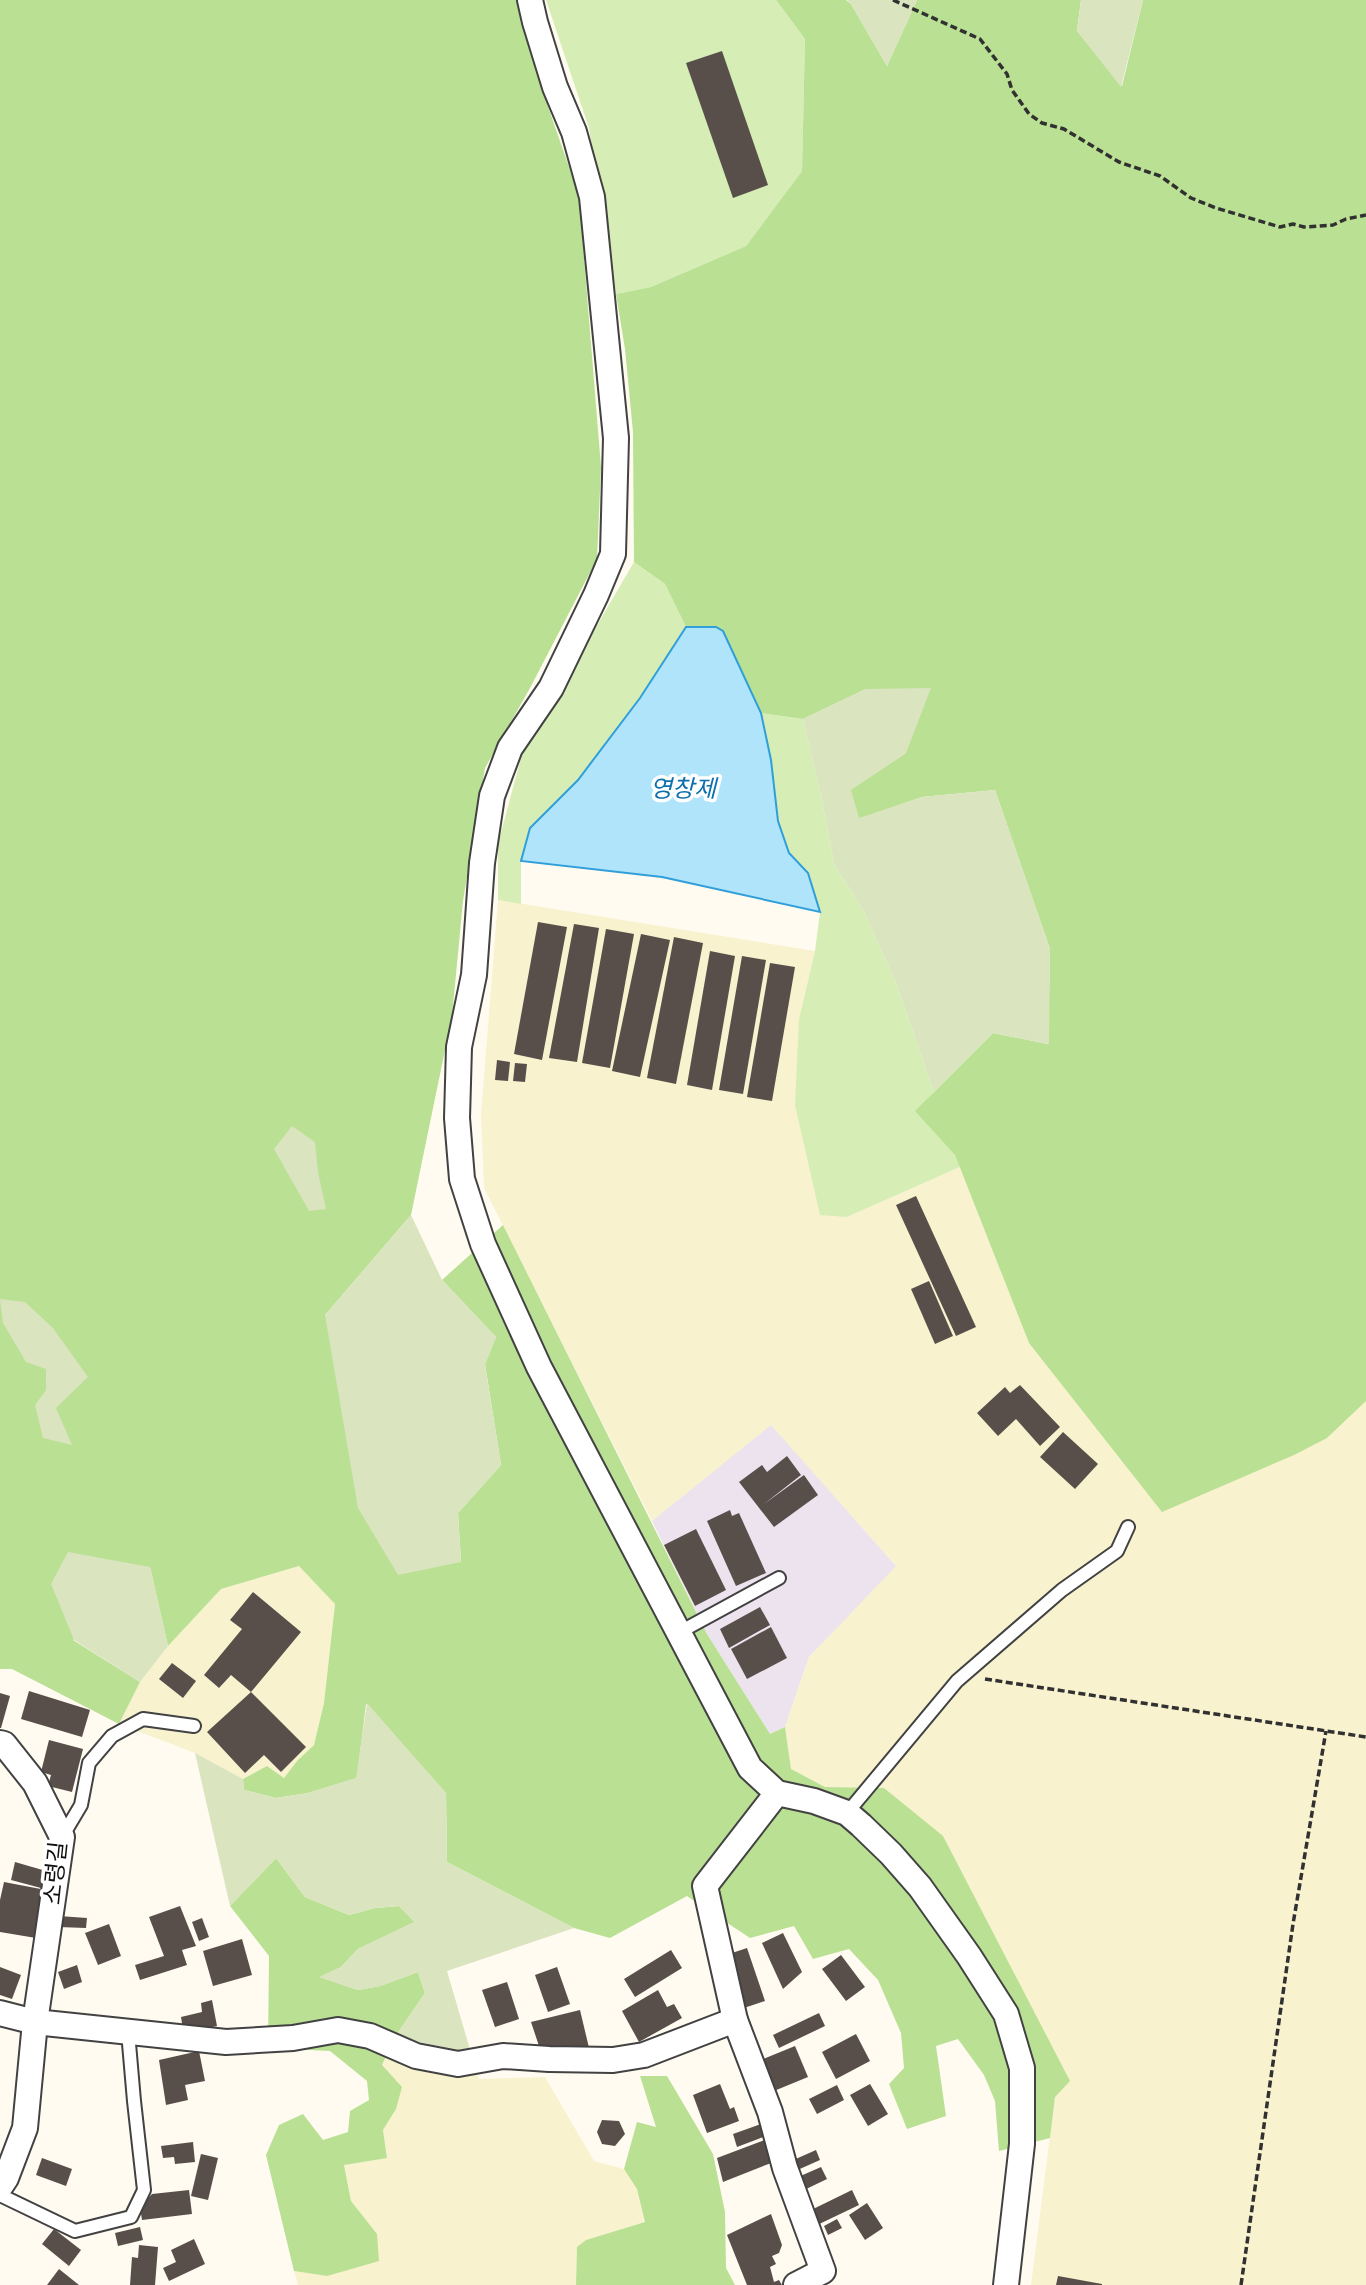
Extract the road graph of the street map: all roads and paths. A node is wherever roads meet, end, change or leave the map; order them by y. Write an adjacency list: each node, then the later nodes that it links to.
1 (530, 0): 6 (street)
2 (893, 0): 3 (path)
3 (1366, 215)
4 (1128, 1527): 7 (lane)
5 (779, 1578): 6 (lane)
6 (678, 1633): 12 (street)
7 (962, 1676): 9 (path); 13 (lane)
8 (194, 1726): 14 (lane)
9 (1326, 1731): 10 (path); 22 (path)
10 (1366, 1737)
11 (0, 1743): 14 (street, 소령길)
12 (777, 1793): 13 (street); 16 (street)
13 (846, 1813): 21 (street)
14 (62, 1838): 17 (street, 소령길)
15 (0, 2013): 17 (street)
16 (735, 2020): 18 (street); 20 (street)
17 (35, 2022): 18 (street); 19 (street, 소령길)
18 (128, 2032): 19 (lane)
19 (2, 2183)
20 (796, 2285)
21 (1006, 2285)
22 (1241, 2285)

